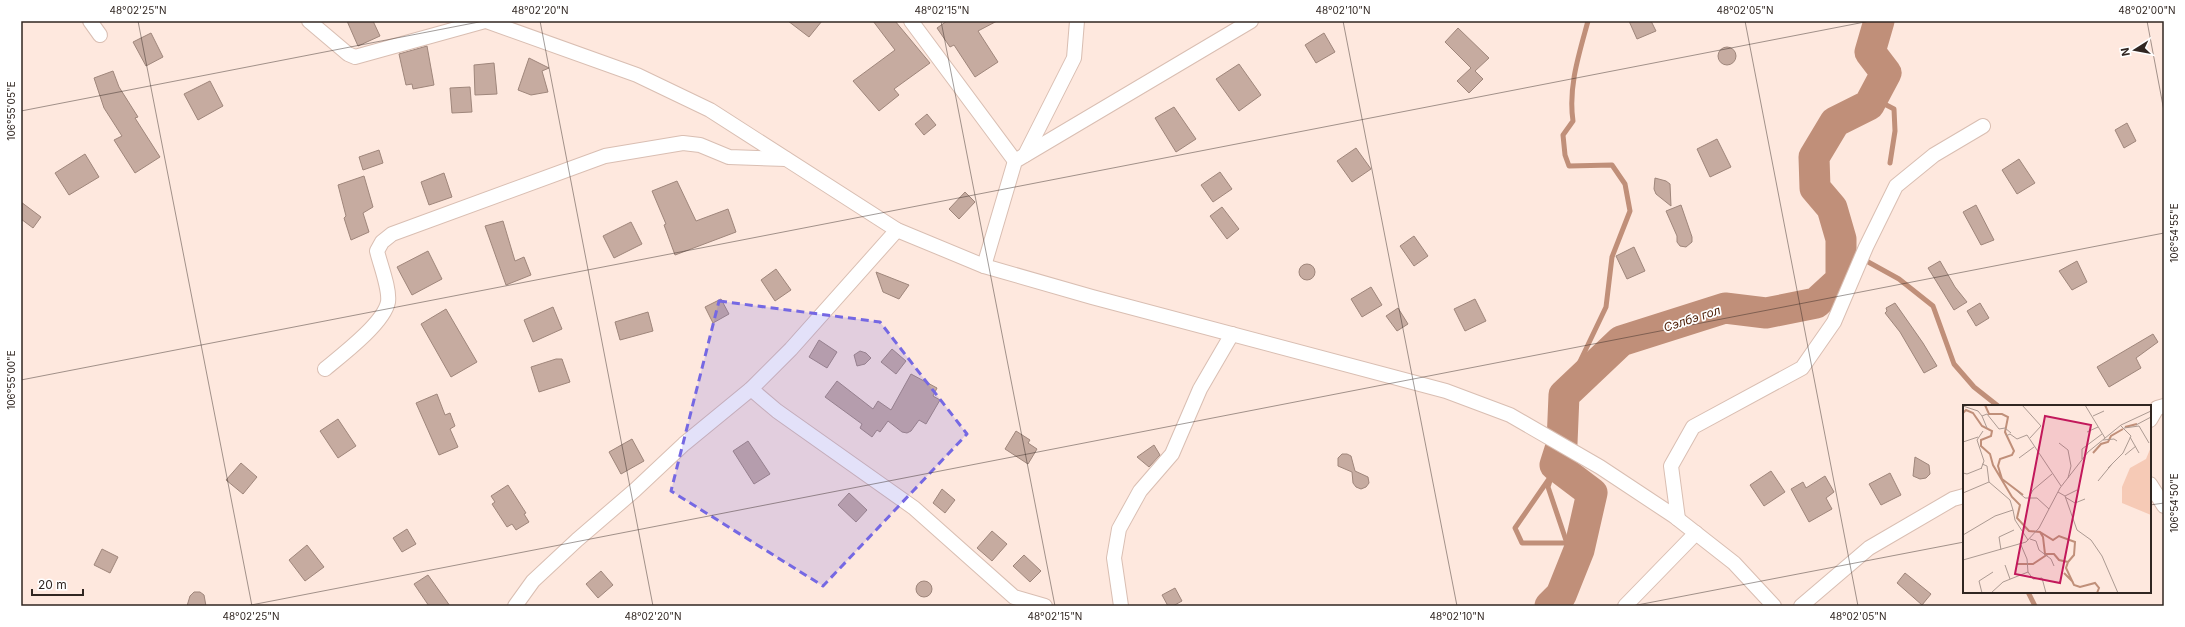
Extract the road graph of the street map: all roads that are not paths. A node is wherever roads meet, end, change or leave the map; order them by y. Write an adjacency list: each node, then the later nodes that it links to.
1 (90, 21): 7 (street)
2 (309, 21): 3 (street)
3 (486, 21): 10 (street)
4 (911, 21): 9 (street)
5 (1077, 21): 9 (street)
6 (1251, 21): 9 (street)
7 (100, 35)
8 (1983, 126): 21 (street)
9 (1020, 158): 12 (street)
10 (787, 159): 11 (street); 14 (street)
11 (897, 230): 12 (street); 15 (street)
12 (984, 266): 13 (street)
13 (1232, 334): 21 (street); 25 (street)
14 (325, 369)
15 (751, 389): 23 (street); 24 (street)
16 (2164, 406): 17 (street)
17 (2151, 418)
18 (2151, 486): 20 (street)
19 (1963, 496): 28 (street)
20 (2164, 506)
21 (1678, 519): 22 (street)
22 (1696, 533): 26 (street); 27 (street)
23 (515, 606)
24 (1045, 606)
25 (1122, 606)
26 (1625, 606)
27 (1774, 606)
28 (1801, 606)

